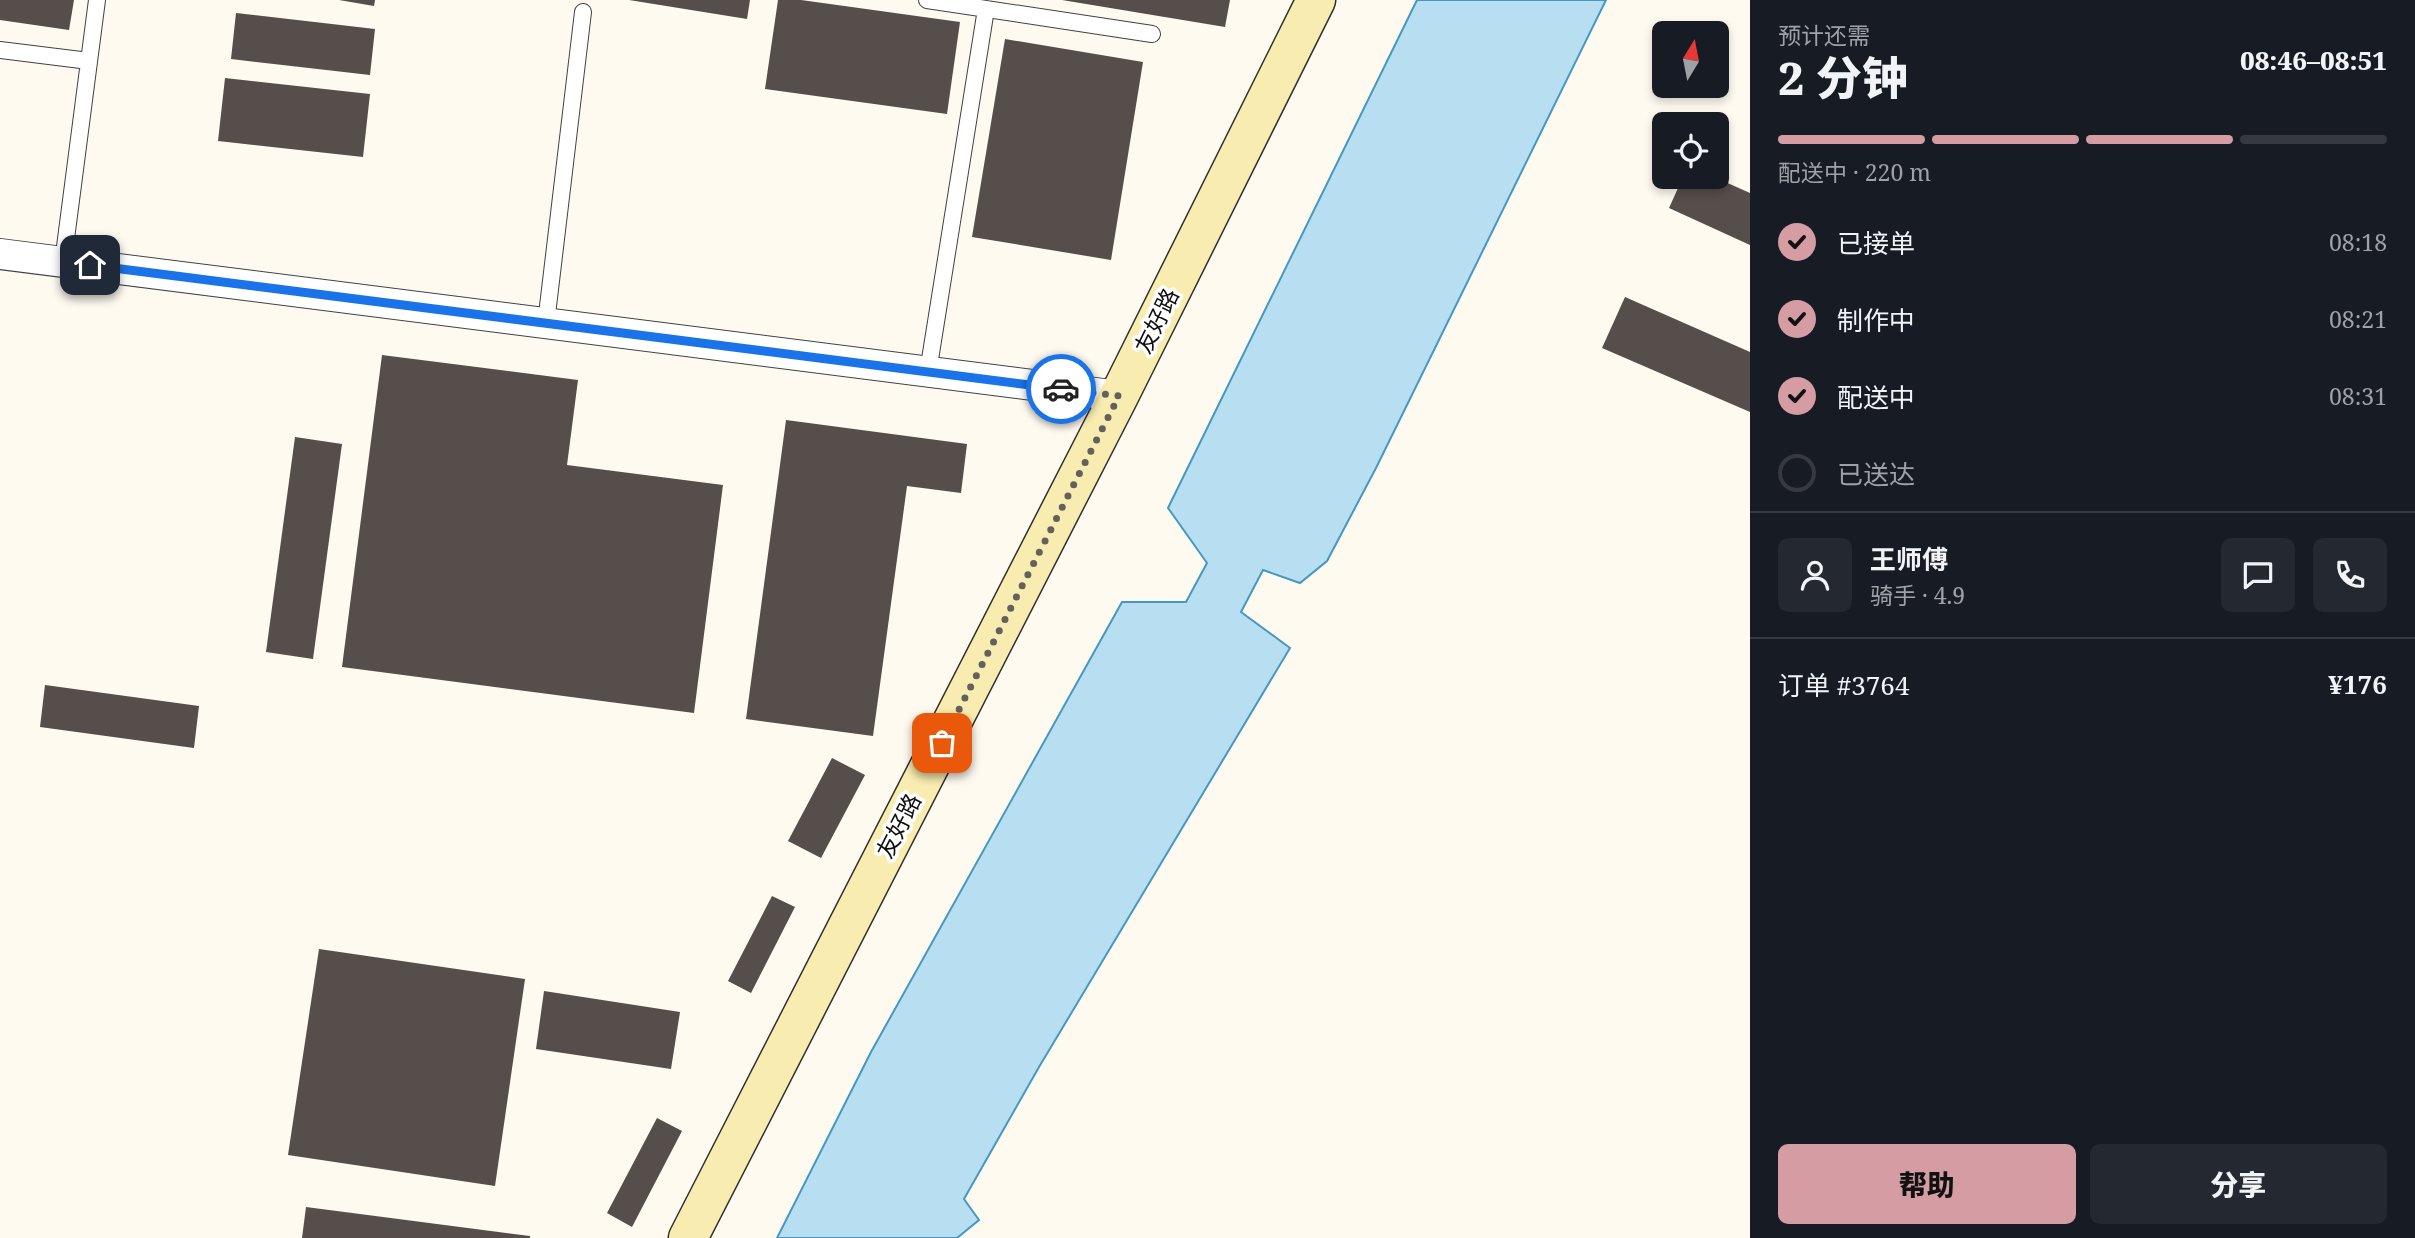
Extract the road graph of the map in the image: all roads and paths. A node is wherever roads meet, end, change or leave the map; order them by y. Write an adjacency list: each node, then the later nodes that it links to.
1 (97, 0): 8 (lane)
2 (927, 0): 4 (lane)
3 (1316, 0): 13 (street, 友好路)
4 (986, 9): 6 (lane); 12 (lane)
5 (583, 12): 11 (lane)
6 (1152, 34)
7 (0, 50): 8 (lane)
8 (89, 61): 10 (lane)
9 (0, 254): 10 (street)
10 (63, 262): 11 (street)
11 (546, 323): 12 (street)
12 (929, 372): 13 (street)
13 (1119, 396): 14 (street, 友好路)
14 (688, 1238)

